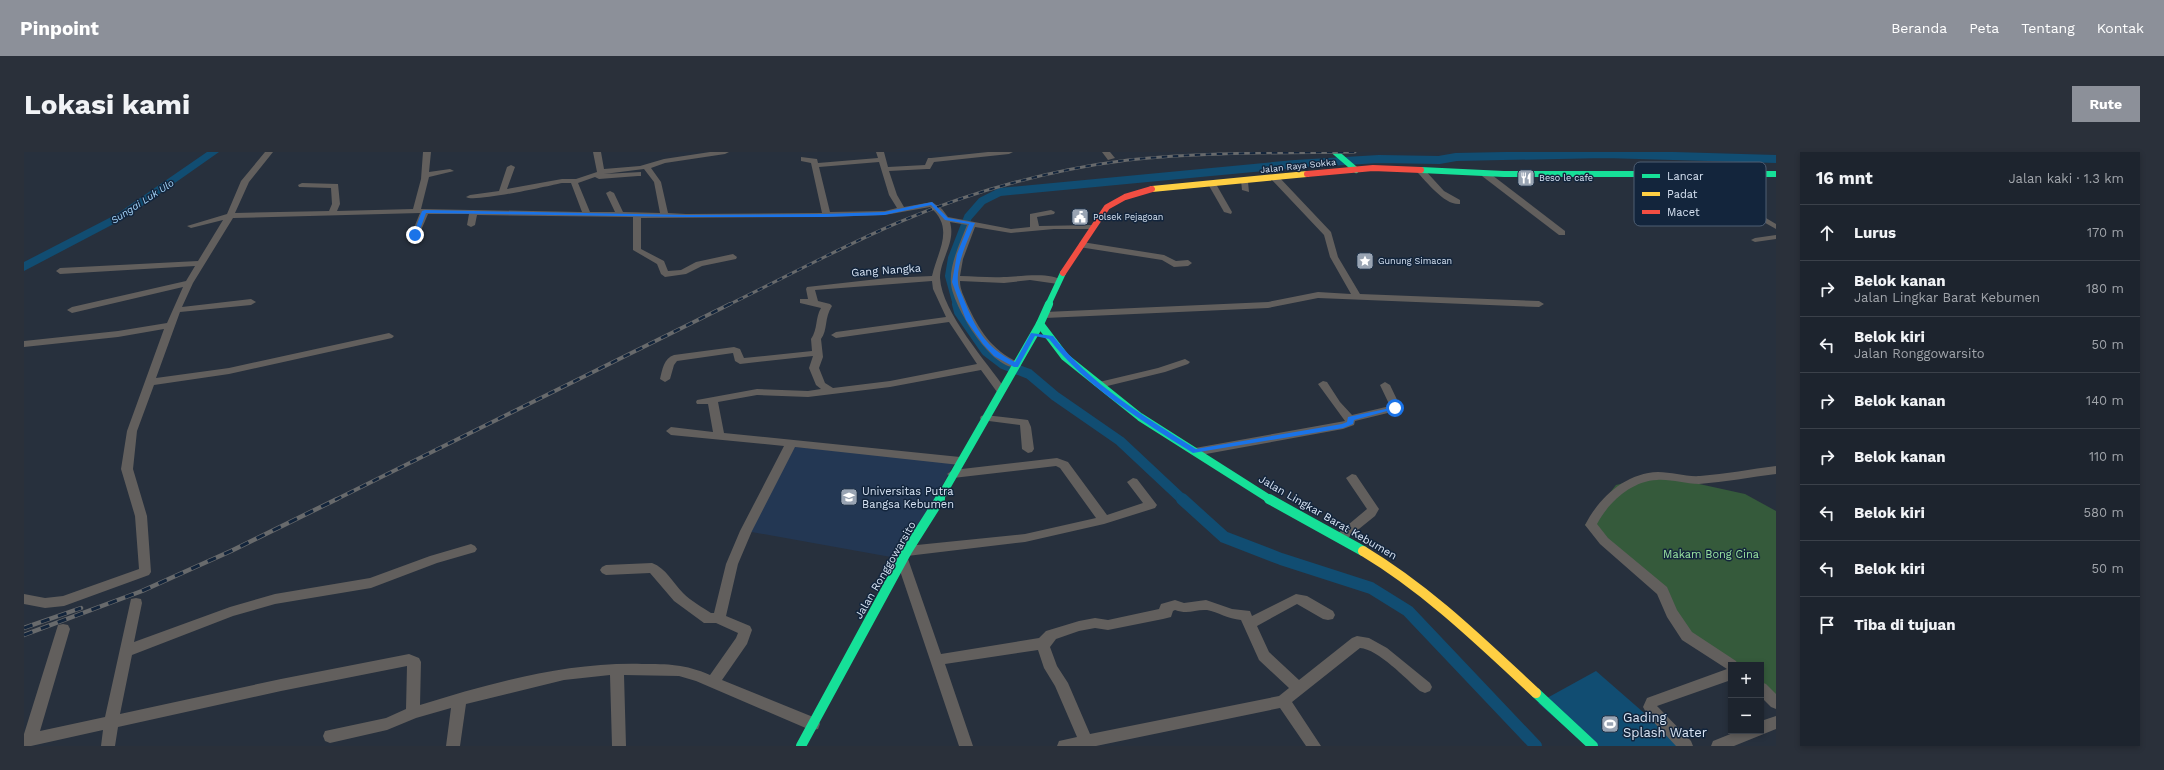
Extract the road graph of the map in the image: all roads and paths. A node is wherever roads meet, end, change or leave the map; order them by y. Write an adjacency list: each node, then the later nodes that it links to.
1 (269, 152): 43 (street)
2 (427, 152): 23 (street)
3 (597, 152): 19 (street)
4 (725, 152): 13 (street)
5 (880, 152): 11 (street)
6 (1009, 152): 7 (street)
7 (987, 153): 14 (street)
8 (1342, 158): 15 (main road)
9 (804, 159): 10 (street)
10 (816, 159): 11 (street); 42 (street)
11 (883, 160): 14 (street)
12 (511, 167): 29 (street)
13 (646, 167): 18 (street); 19 (street)
14 (886, 169): 34 (street)
15 (1356, 170): 16 (main road, Jalan Raya Sokka); 25 (main road, Jalan Raya Sokka)
16 (1420, 170): 20 (main road, Jalan Raya Sokka); 32 (street)
17 (450, 171): 23 (street)
18 (654, 172): 19 (street); 44 (street)
19 (599, 174): 26 (street)
20 (1485, 174): 24 (main road, Jalan Raya Sokka); 53 (street)
21 (1766, 174): 22 (main road, Jalan Raya Sokka)
22 (1776, 174)
23 (426, 175): 33 (street)
24 (1634, 175)
25 (1275, 178): 27 (main road, Jalan Raya Sokka); 66 (street)
26 (575, 181): 29 (street); 39 (street)
27 (1212, 184): 37 (street); 51 (main road, Jalan Raya Sokka)
28 (302, 185): 38 (street)
29 (502, 193): 31 (street)
30 (610, 193): 40 (street)
31 (470, 197)
32 (1457, 202)
33 (420, 211): 35 (street); 38 (street); 54 (street)
34 (902, 211): 42 (street); 45 (street)
35 (474, 212): 39 (street); 48 (street)
36 (1052, 212): 52 (street)
37 (1228, 212)
38 (332, 214): 43 (street)
39 (587, 214): 40 (street)
40 (620, 214): 41 (street)
41 (637, 215): 44 (street); 58 (street)
42 (827, 215): 44 (street)
43 (230, 216): 49 (street); 59 (street)
44 (664, 216)
45 (947, 219): 47 (street); 62 (street)
46 (1766, 221): 50 (street)
47 (971, 223): 52 (street); 63 (street)
48 (471, 225)
49 (191, 226)
50 (1776, 227)
51 (1093, 228): 52 (street); 57 (main road, Jalan Raya Sokka)
52 (1035, 230)
53 (1562, 233)
54 (415, 235)
55 (1776, 237): 56 (street)
56 (1756, 240)
57 (1082, 245): 60 (street); 64 (main road, Jalan Raya Sokka)
58 (734, 257)
59 (202, 263): 61 (street); 65 (street)
60 (1188, 263)
61 (60, 271)
62 (936, 278): 69 (street, Gang Nangka); 74 (street)
63 (956, 278): 64 (street); 85 (street)
64 (1058, 281): 73 (main road, Jalan Raya Sokka)
65 (189, 283): 71 (street); 72 (street)
66 (1357, 296): 70 (street); 73 (street)
67 (802, 301): 69 (street)
68 (251, 302): 72 (street)
69 (814, 303): 82 (street)
70 (1539, 304)
71 (72, 310)
72 (176, 310): 76 (street)
73 (1045, 315): 75 (main road, Jalan Raya Sokka)
74 (951, 319): 78 (street); 84 (street)
75 (1040, 324): 77 (main road, Jalan Ronggowarsito); 80 (main road, Jalan Lingkar Barat Kebumen)
76 (171, 325): 81 (street); 87 (street)
77 (1033, 334): 80 (main road); 85 (main road, Jalan Ronggowarsito)
78 (836, 335)
79 (389, 336): 87 (street)
80 (1051, 338): 89 (main road, Jalan Lingkar Barat Kebumen)
81 (24, 344)
82 (817, 353): 86 (street); 92 (street)
83 (1185, 362): 89 (street)
84 (984, 366): 91 (street); 92 (street)
85 (1015, 369): 91 (main road, Jalan Ronggowarsito)
86 (665, 379)
87 (150, 382): 112 (street)
88 (1323, 384): 96 (street)
89 (1099, 385): 101 (main road, Jalan Lingkar Barat Kebumen)
90 (1385, 385): 96 (street)
91 (1001, 390): 95 (main road, Jalan Ronggowarsito)
92 (831, 391): 93 (street)
93 (712, 400): 94 (street); 98 (street)
94 (701, 402)
95 (985, 418): 100 (street); 102 (main road, Jalan Ronggowarsito)
96 (1350, 419): 101 (street)
97 (671, 431): 98 (street)
98 (719, 436): 99 (street)
99 (791, 444): 102 (street); 115 (street)
100 (1028, 449)
101 (1195, 452): 108 (main road, Jalan Lingkar Barat Kebumen)
102 (960, 461): 104 (main road, Jalan Ronggowarsito)
103 (1776, 470): 121 (street)
104 (953, 474): 107 (street); 110 (main road, Jalan Ronggowarsito)
105 (1352, 478): 108 (street)
106 (1133, 482): 107 (street)
107 (1104, 520): 110 (street)
108 (1340, 538): 148 (main road, Jalan Lingkar Barat Kebumen)
109 (470, 549): 119 (street)
110 (905, 555): 120 (street); 134 (main road, Jalan Ronggowarsito)
111 (606, 570): 115 (street)
112 (24, 598)
113 (136, 603): 119 (street)
114 (1328, 615): 116 (street)
115 (718, 618): 124 (street)
116 (1249, 624): 118 (street); 126 (street)
117 (62, 630): 138 (street)
118 (1042, 643): 120 (street); 139 (street)
119 (127, 651): 132 (street)
120 (937, 660): 145 (street)
121 (1728, 663)
122 (617, 669): 124 (street); 128 (street); 143 (street)
123 (1728, 675): 149 (street)
124 (713, 682): 134 (street)
125 (1425, 687): 126 (street)
126 (1299, 689): 129 (street)
127 (1764, 691): 130 (street)
128 (460, 699): 131 (street); 142 (street)
129 (1283, 701): 139 (street); 147 (street)
130 (1776, 703)
131 (413, 713): 132 (street); 137 (street)
132 (111, 722): 138 (street); 141 (street)
133 (1776, 722): 135 (street)
134 (813, 724): 144 (main road, Jalan Ronggowarsito)
135 (1764, 727)
136 (1750, 734): 140 (street)
137 (330, 736)
138 (27, 740)
139 (1086, 741): 146 (street)
140 (1736, 743): 150 (street)
141 (108, 746)
142 (453, 746)
143 (619, 746)
144 (801, 746)
145 (966, 746)
146 (1064, 746)
147 (1314, 746)
148 (1593, 746)
149 (1686, 746)
150 (1718, 746)

